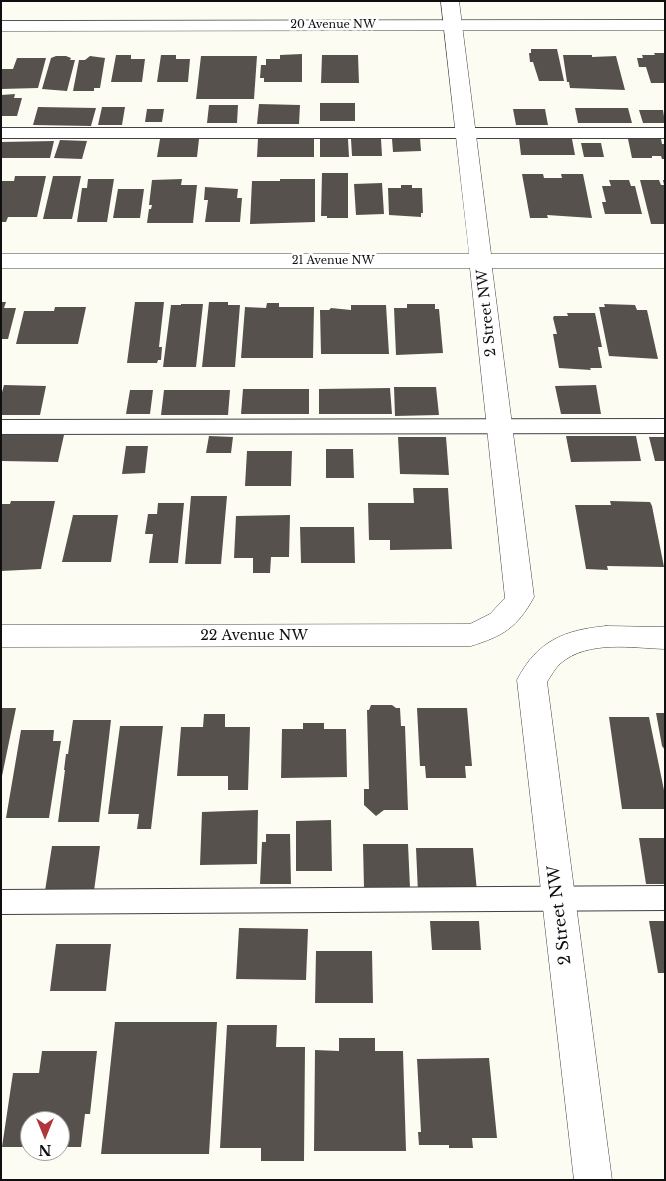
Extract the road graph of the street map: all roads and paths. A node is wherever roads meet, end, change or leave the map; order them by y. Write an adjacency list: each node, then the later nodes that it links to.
1 (450, 1): 2 (street, 2 Street NW)
2 (453, 25): 3 (street, 20 Avenue NW); 4 (street, 20 Avenue NW); 7 (street, 2 Street NW)
3 (665, 25)
4 (1, 26)
5 (1, 133): 7 (lane)
6 (665, 133): 7 (lane)
7 (465, 134): 9 (street, 2 Street NW)
8 (1, 261): 9 (street, 21 Avenue NW)
9 (482, 261): 10 (street, 21 Avenue NW); 12 (street, 2 Street NW)
10 (665, 261)
11 (1, 426): 12 (lane)
12 (500, 426): 13 (lane); 14 (street, 2 Street NW)
13 (665, 426)
14 (503, 620): 15 (street, 22 Avenue NW)
15 (1, 636)
16 (665, 638): 17 (street, 2 Street NW)
17 (558, 898): 18 (lane); 19 (lane); 20 (street, 2 Street NW)
18 (665, 898)
19 (1, 902)
20 (593, 1180)

